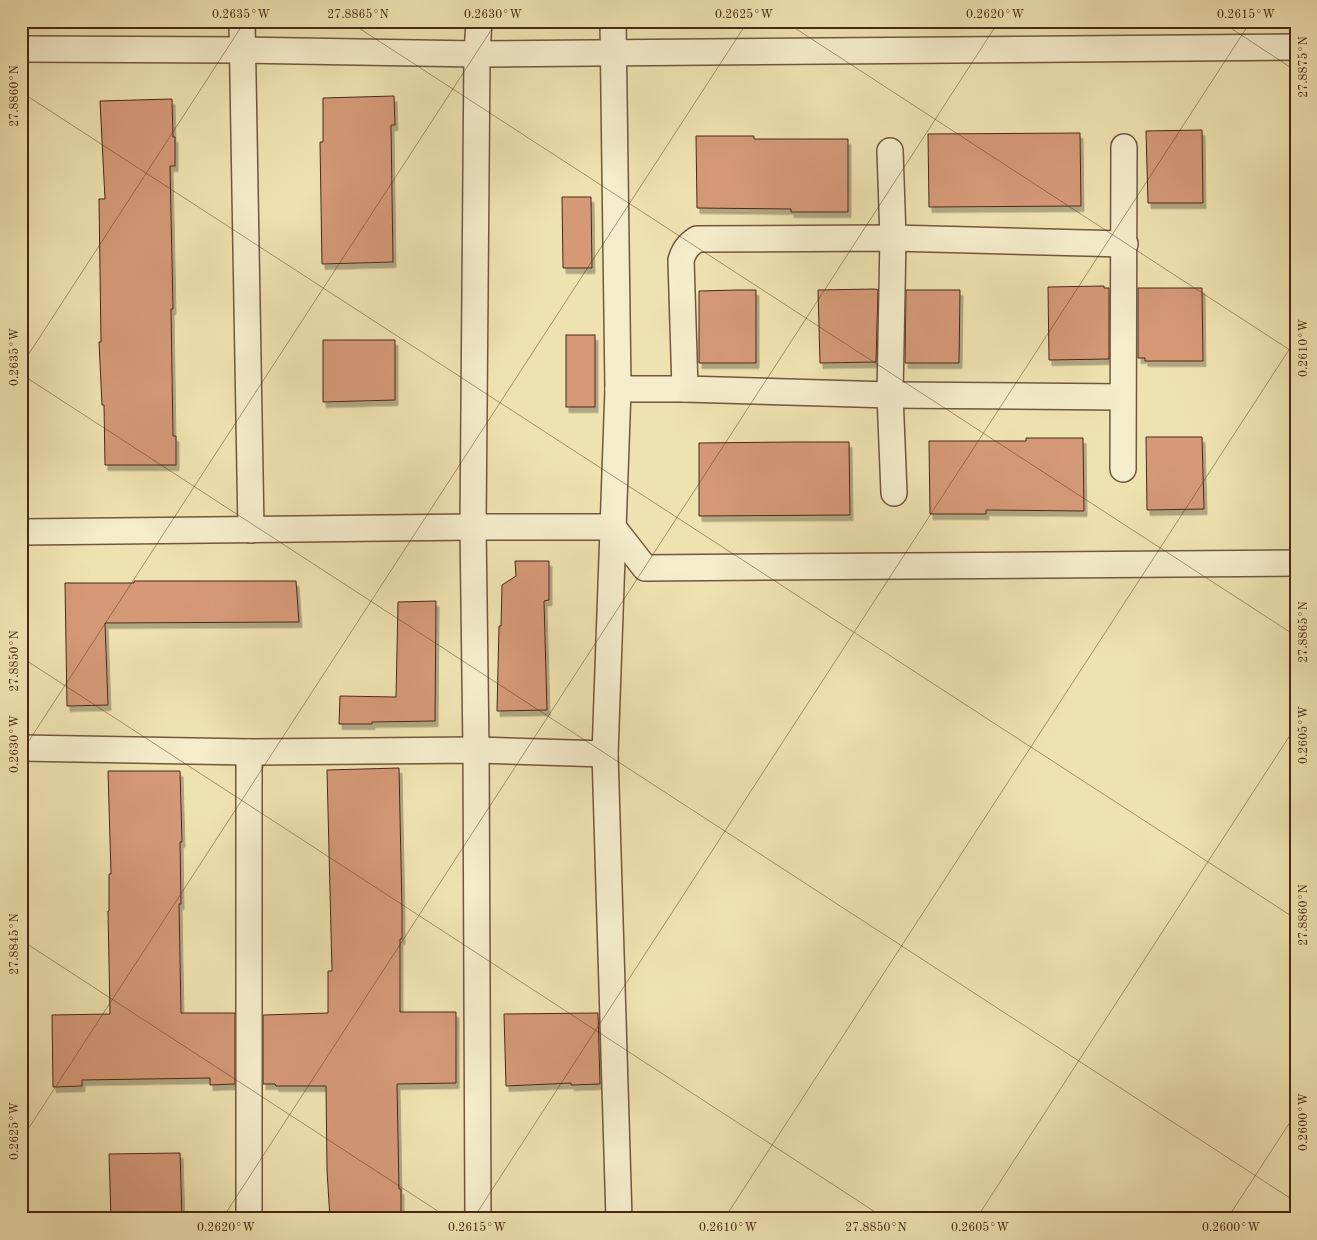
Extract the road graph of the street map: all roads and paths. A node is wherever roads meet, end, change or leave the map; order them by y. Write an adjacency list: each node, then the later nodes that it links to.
1 (242, 21): 6 (street)
2 (479, 21): 8 (street)
3 (613, 21): 7 (street)
4 (1296, 47): 7 (street)
5 (21, 49): 6 (street)
6 (241, 50): 8 (street); 21 (street)
7 (614, 53): 8 (street); 14 (street)
8 (477, 54): 19 (street)
9 (1124, 147): 12 (street)
10 (890, 151): 11 (street)
11 (893, 238): 12 (street); 13 (street); 15 (street)
12 (1125, 244): 16 (street)
13 (685, 389): 14 (street); 15 (street)
14 (618, 390): 20 (street)
15 (890, 395): 16 (street); 18 (street)
16 (1122, 397): 17 (street)
17 (1123, 469)
18 (894, 494)
19 (473, 527): 20 (street); 21 (street); 25 (street)
20 (613, 527): 23 (street); 27 (street)
21 (250, 530): 22 (street)
22 (21, 532)
23 (1296, 563)
24 (21, 748): 26 (street)
25 (476, 750): 26 (street); 27 (street); 29 (street)
26 (249, 752): 28 (street)
27 (605, 754): 30 (street)
28 (249, 1219)
29 (478, 1219)
30 (619, 1219)

